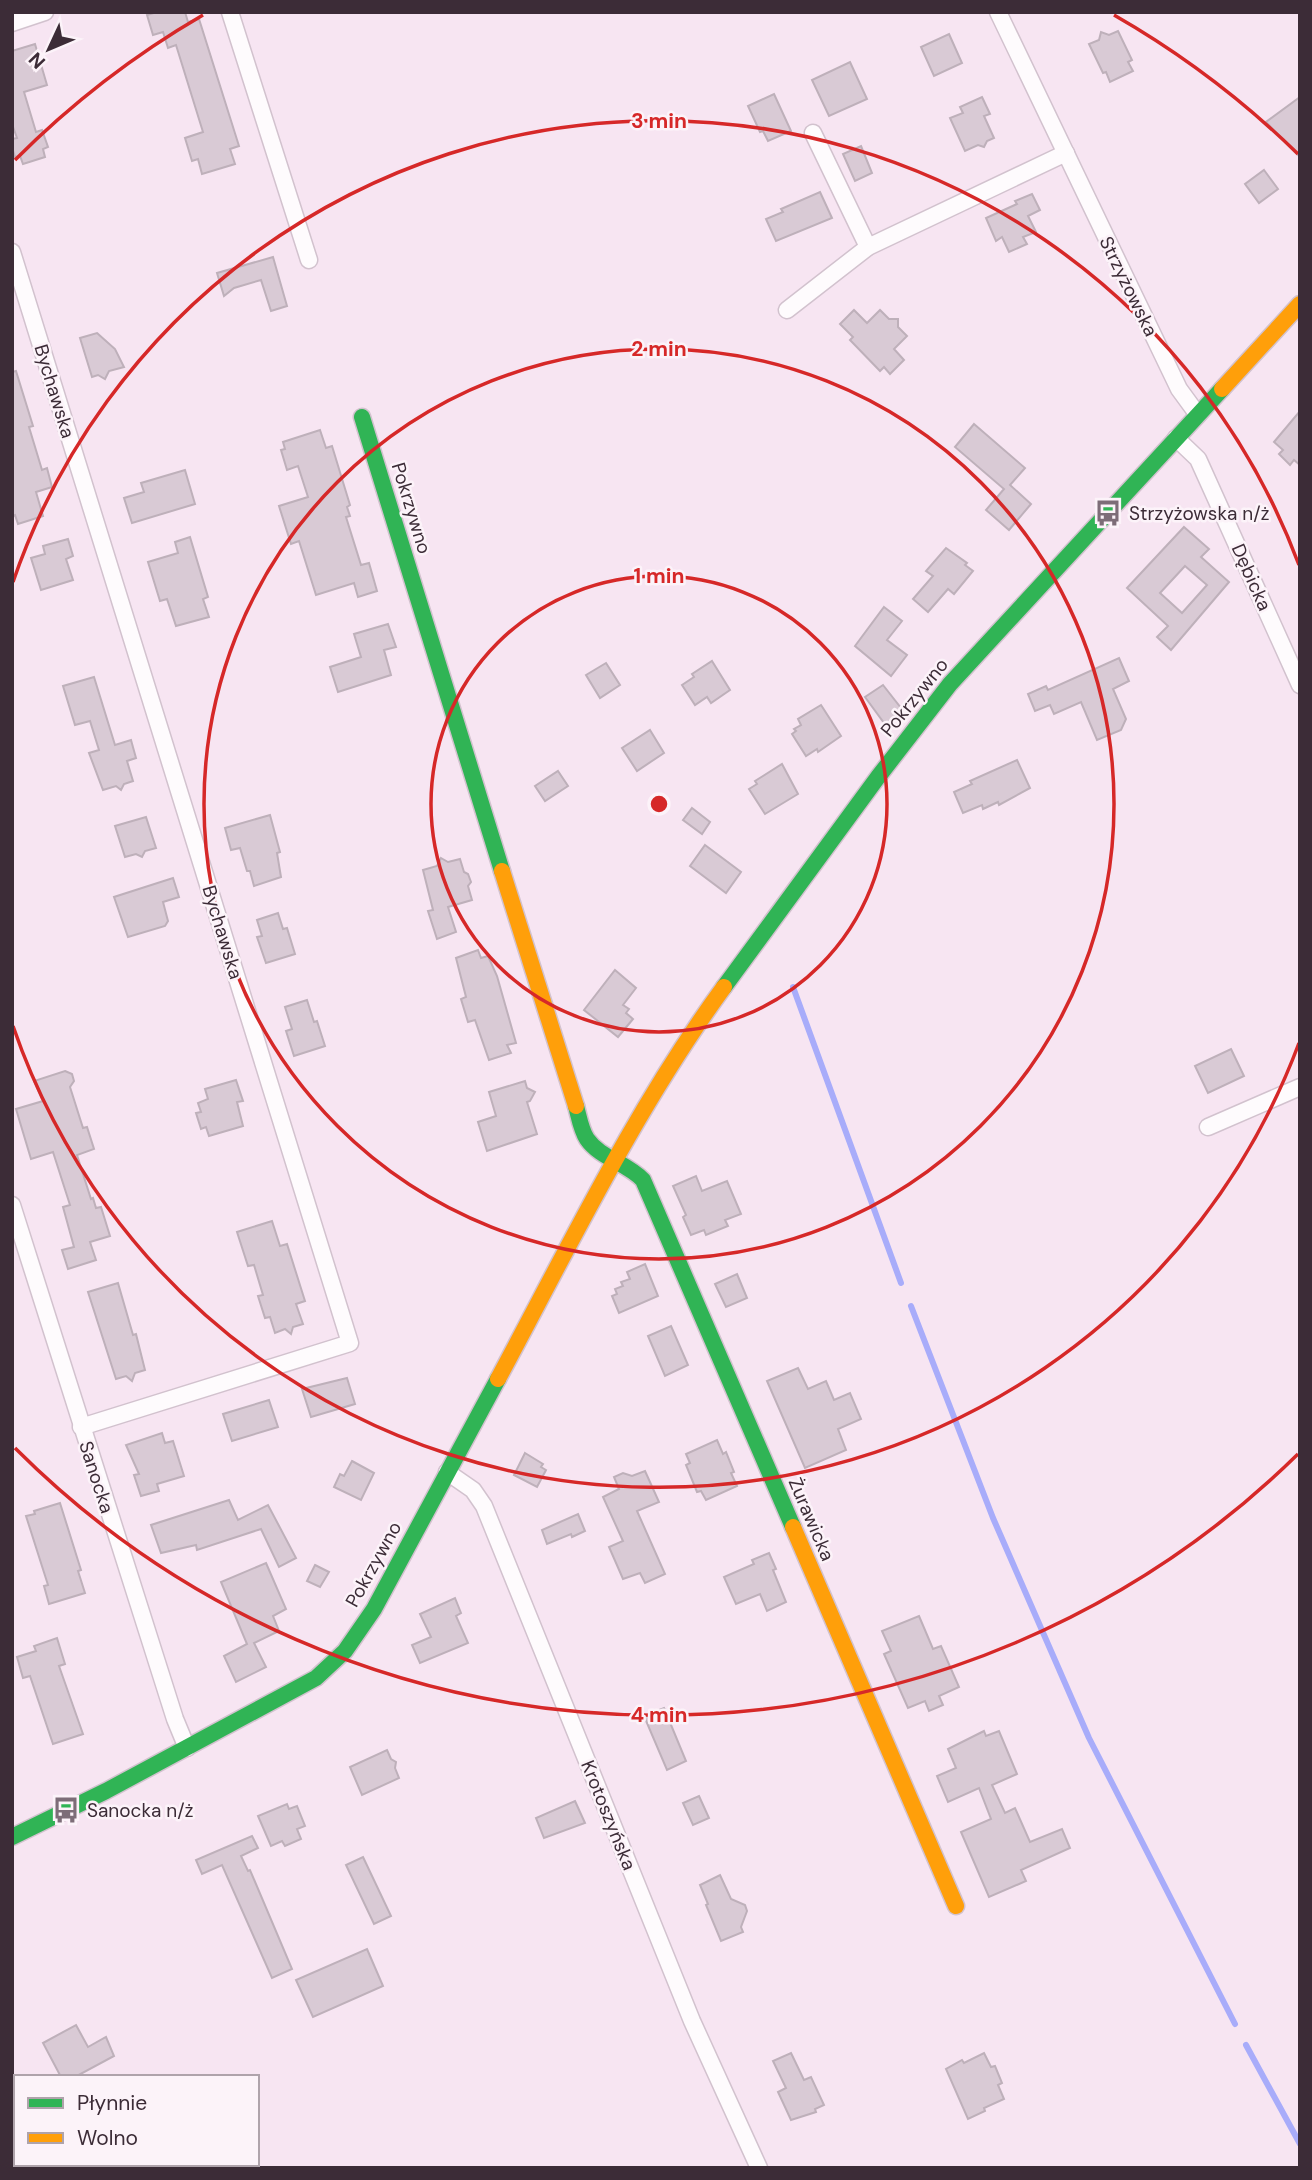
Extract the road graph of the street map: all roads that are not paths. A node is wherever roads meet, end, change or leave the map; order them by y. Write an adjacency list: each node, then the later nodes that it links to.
1 (45, 12): 4 (street)
2 (230, 12): 9 (street)
3 (998, 12): 6 (street, Strzyżowska)
4 (12, 23)
5 (813, 133): 7 (street)
6 (1066, 153): 7 (street); 12 (street, Strzyżowska)
7 (868, 247): 11 (street)
8 (12, 252): 20 (street, Bychawska)
9 (309, 260)
10 (1300, 304): 12 (street, Pokrzywno)
11 (787, 310)
12 (1198, 415): 14 (street, Pokrzywno)
13 (362, 417): 18 (street, Pokrzywno)
14 (1176, 438): 15 (street, Dębicka); 18 (street, Pokrzywno)
15 (1300, 685)
16 (1300, 1087): 17 (street)
17 (1209, 1126)
18 (616, 1159): 21 (street, Pokrzywno); 24 (street, Żurawicka)
19 (12, 1205): 20 (street, Sanocka)
20 (81, 1427): 22 (street, Sanocka)
21 (447, 1472): 22 (street, Pokrzywno); 25 (street, Krotoszyńska)
22 (187, 1748): 23 (street, Pokrzywno)
23 (12, 1837)
24 (956, 1906)
25 (759, 2168)

